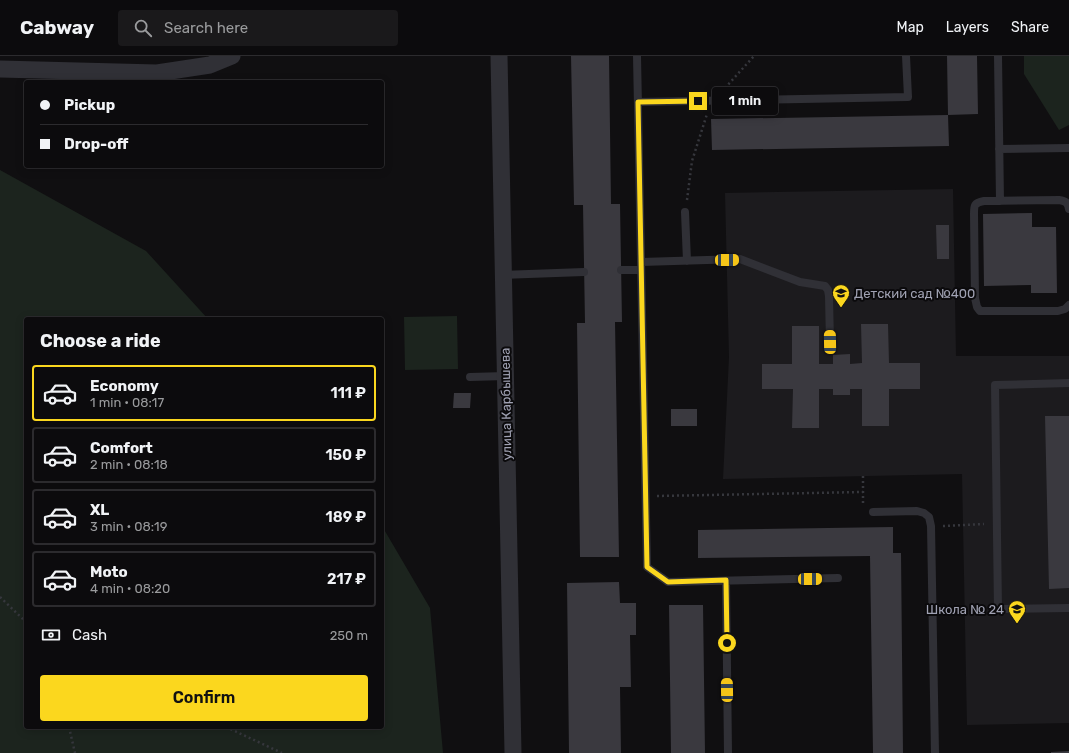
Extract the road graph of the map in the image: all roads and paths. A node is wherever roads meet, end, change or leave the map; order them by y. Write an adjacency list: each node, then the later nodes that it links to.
1 (232, 56): 7 (street)
2 (499, 56): 19 (street, улица Карбышева)
3 (637, 56): 9 (lane)
4 (754, 56): 8 (path)
5 (906, 56): 8 (lane)
6 (998, 56): 11 (lane)
7 (0, 69)
8 (714, 101): 9 (lane); 14 (path)
9 (638, 102): 16 (lane)
10 (1069, 148): 11 (lane)
11 (999, 150): 12 (lane)
12 (1000, 201): 13 (lane); 20 (lane)
13 (1069, 210)
14 (686, 212): 15 (lane)
15 (687, 261): 16 (lane); 21 (lane)
16 (641, 266): 17 (lane); 27 (lane)
17 (622, 270)
18 (584, 272): 19 (lane)
19 (504, 276): 22 (street, улица Карбышева)
20 (1069, 305)
21 (830, 342)
22 (506, 376): 23 (lane); 40 (street, улица Карбышева)
23 (470, 377)
24 (1069, 383): 29 (lane)
25 (863, 476): 26 (path)
26 (863, 492): 27 (path); 28 (path)
27 (645, 497): 32 (lane)
28 (873, 512): 30 (lane)
29 (997, 524): 30 (path); 34 (lane)
30 (931, 526): 42 (lane)
31 (838, 578): 32 (lane)
32 (726, 580): 41 (lane)
33 (0, 597): 35 (path)
34 (1069, 608)
35 (24, 620)
36 (69, 729): 38 (path)
37 (230, 729): 39 (path)
38 (75, 753)
39 (282, 753)
40 (513, 753)
41 (728, 753)
42 (935, 753)

